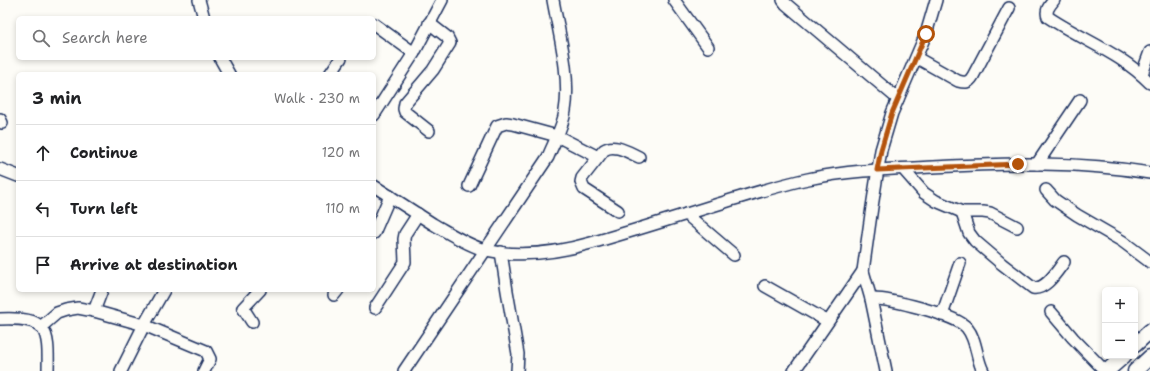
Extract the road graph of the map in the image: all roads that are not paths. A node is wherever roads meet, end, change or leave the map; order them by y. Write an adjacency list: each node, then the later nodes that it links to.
1 (199, 0): 9 (street)
2 (442, 0): 10 (street)
3 (553, 0): 26 (street)
4 (674, 0): 12 (street)
5 (783, 0): 22 (street)
6 (936, 0): 15 (street)
7 (1054, 0): 20 (street)
8 (1009, 8): 15 (street)
9 (203, 16)
10 (430, 22): 14 (street); 25 (street)
11 (376, 25): 14 (street)
12 (708, 47)
13 (1150, 52): 20 (street)
14 (414, 53): 24 (street)
15 (917, 58): 22 (street)
16 (221, 60): 18 (street)
17 (340, 60): 19 (street)
18 (228, 72)
19 (331, 72)
20 (1142, 74): 21 (street)
21 (1150, 83)
22 (898, 99): 32 (street)
23 (1080, 100): 29 (street)
24 (376, 112)
25 (429, 130)
26 (557, 136): 27 (street); 35 (street); 45 (street)
27 (598, 157): 28 (street); 39 (street)
28 (639, 157)
29 (1037, 164): 31 (street); 33 (street)
30 (0, 169): 34 (street)
31 (903, 169): 32 (street); 40 (street)
32 (877, 170): 42 (street); 51 (street)
33 (1150, 173)
34 (16, 175)
35 (468, 186)
36 (376, 187): 38 (street)
37 (1046, 190): 49 (street)
38 (390, 196): 41 (street); 44 (street)
39 (618, 211)
40 (962, 212): 43 (street); 48 (street)
41 (418, 214): 45 (street); 57 (street)
42 (686, 214): 46 (street); 47 (street)
43 (1017, 227)
44 (376, 229)
45 (485, 250): 46 (street); 73 (street)
46 (501, 252): 74 (street)
47 (734, 255)
48 (1064, 262)
49 (1150, 262)
50 (960, 263): 60 (street)
51 (864, 271): 56 (street); 63 (street)
52 (765, 286): 63 (street)
53 (101, 292): 58 (street)
54 (163, 292): 64 (street)
55 (258, 292): 62 (street)
56 (871, 299): 60 (street); 76 (street)
57 (376, 308)
58 (94, 311): 64 (street); 65 (street)
59 (1051, 312): 78 (street)
60 (942, 315): 77 (street)
61 (0, 319): 65 (street)
62 (252, 322)
63 (827, 322): 75 (street)
64 (144, 325): 71 (street); 72 (street)
65 (42, 326): 70 (street)
66 (1150, 331): 67 (main road)
67 (1138, 342)
68 (1150, 357): 79 (main road)
69 (1120, 359): 78 (main road)
70 (48, 371)
71 (122, 371)
72 (204, 371)
73 (404, 371)
74 (517, 371)
75 (794, 371)
76 (886, 371)
77 (983, 371)
78 (1106, 371)
79 (1135, 371)

